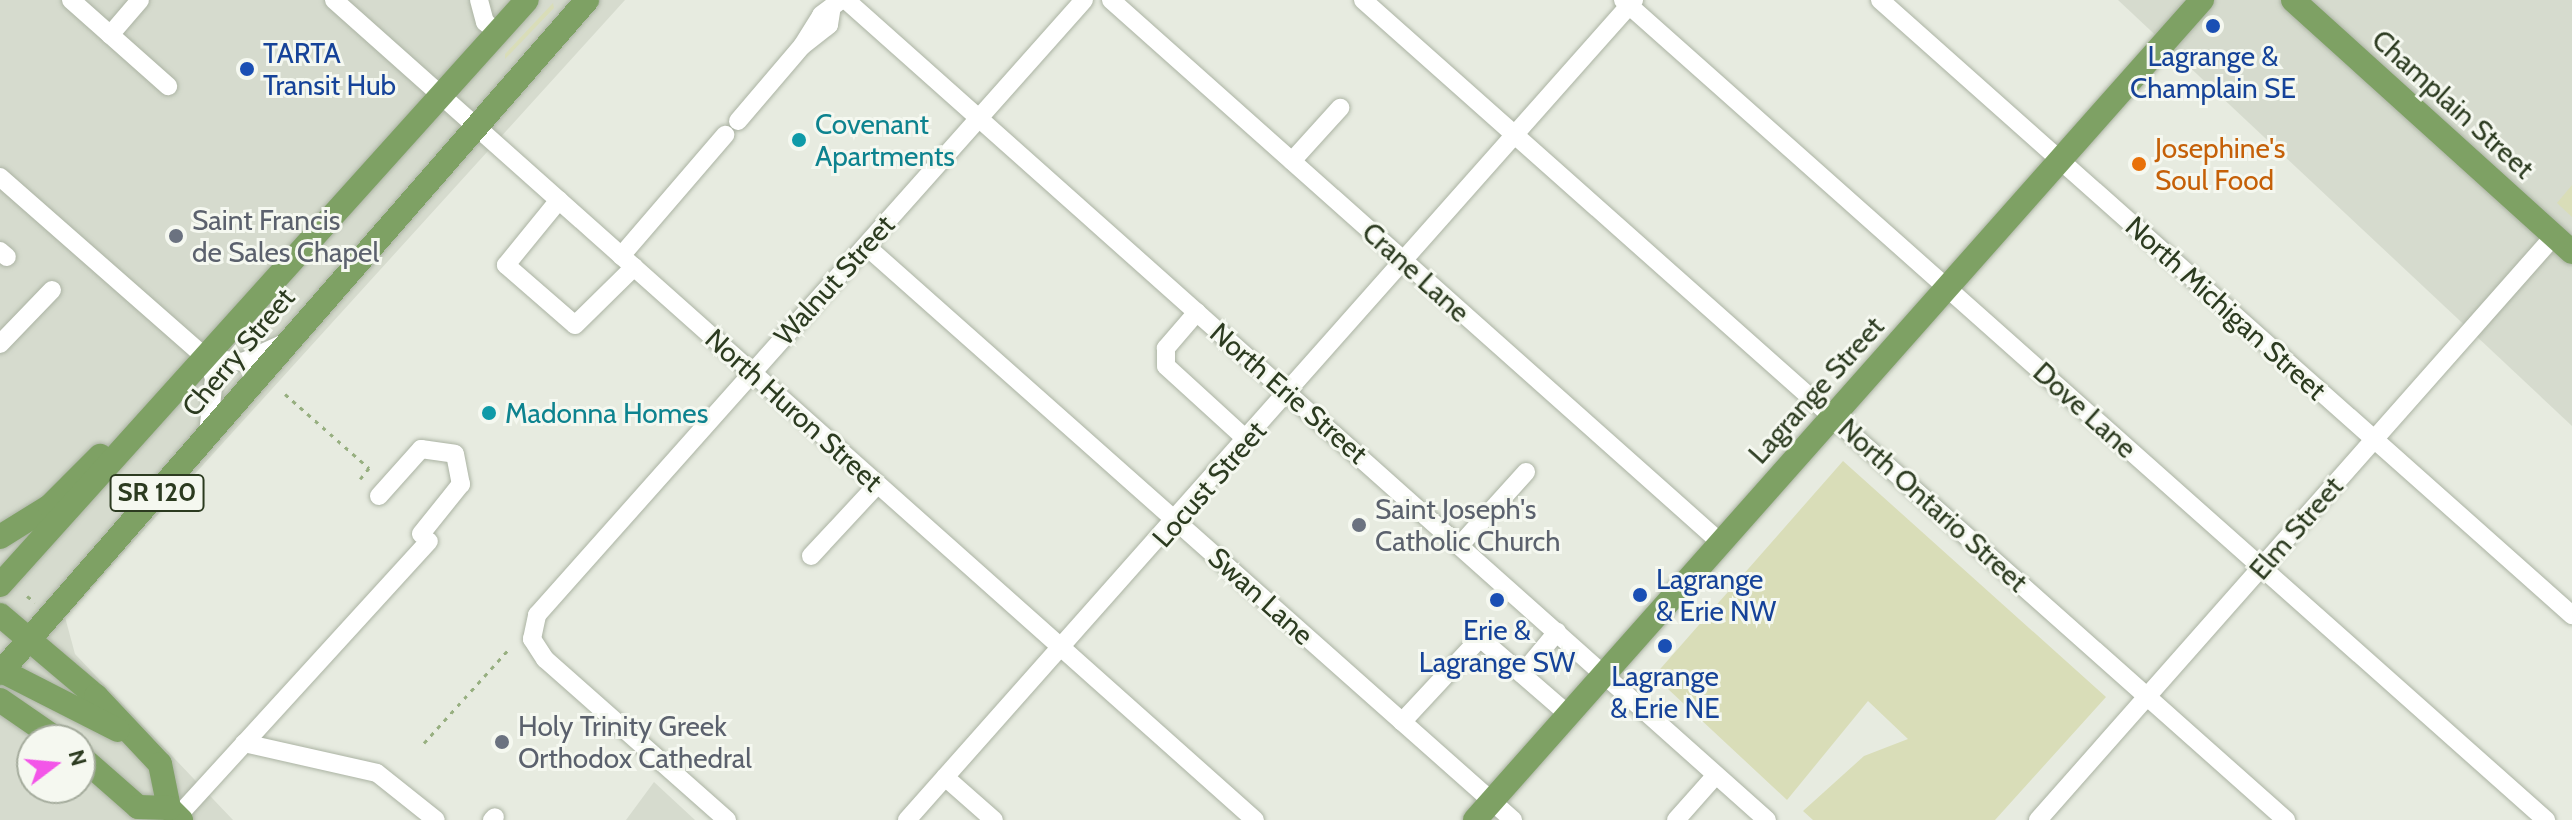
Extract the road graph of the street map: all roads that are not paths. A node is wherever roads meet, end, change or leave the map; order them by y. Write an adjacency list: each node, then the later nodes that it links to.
1 (71, 0): 16 (street)
2 (140, 0): 16 (street)
3 (334, 0): 18 (street, North Huron Street)
4 (479, 0): 15 (street)
5 (527, 0): 15 (main road, Cherry Street / SR 120)
6 (587, 0): 22 (main road, Cherry Street / SR 120)
7 (1084, 0): 20 (street, Walnut Street)
8 (1111, 0): 26 (street, Crane Lane)
9 (1363, 0): 23 (street, North Ontario Street)
10 (1880, 0): 25 (street, North Michigan Street)
11 (2202, 0): 25 (main road, Lagrange Street)
12 (2293, 0): 29 (main road, Champlain Street)
13 (1629, 2): 23 (street, Locust Street); 33 (street, Dove Lane)
14 (839, 4): 20 (street, North Erie Street); 21 (street)
15 (498, 33): 18 (main road, Cherry Street / SR 120)
16 (110, 35): 17 (street)
17 (168, 86)
18 (441, 96): 22 (street, North Huron Street); 38 (main road, Cherry Street / SR 120)
19 (1340, 108): 26 (street)
20 (979, 119): 30 (street, Walnut Street); 35 (street, North Erie Street)
21 (738, 121)
22 (476, 126): 28 (street, North Huron Street); 37 (main road, Cherry Street / SR 120)
23 (1515, 134): 31 (street, Locust Street); 41 (street, North Ontario Street)
24 (725, 135): 32 (street)
25 (2061, 160): 33 (main road, Lagrange Street); 45 (street, North Michigan Street)
26 (1292, 161): 31 (street, Crane Lane)
27 (0, 177): 38 (street)
28 (559, 200): 32 (street, North Huron Street); 32 (street)
29 (2563, 244): 45 (street, Elm Street)
30 (866, 246): 39 (street, Walnut Street); 49 (street, Swan Lane)
31 (1403, 260): 40 (street, Locust Street); 51 (street, Crane Lane)
32 (627, 262): 39 (street, North Huron Street)
33 (1947, 288): 41 (main road, Lagrange Street); 54 (street, Dove Lane)
34 (52, 290): 36 (street)
35 (1197, 312): 40 (street, North Erie Street); 44 (street)
36 (0, 344)
37 (280, 345): 38 (street); 43 (main road, Cherry Street / SR 120)
38 (206, 358): 42 (main road, Cherry Street / SR 120); 43 (street)
39 (751, 371): 47 (street, North Huron Street); 77 (street, Walnut Street)
40 (1289, 393): 44 (street, Locust Street); 52 (street, North Erie Street)
41 (1833, 416): 51 (main road, Lagrange Street); 64 (street, North Ontario Street)
42 (142, 428): 50 (main road); 55 (main road, Cherry Street / SR 120)
43 (208, 434): 59 (main road, Cherry Street / SR 120)
44 (1247, 440): 49 (street, Locust Street)
45 (2374, 440): 54 (street, Elm Street); 57 (street, North Michigan Street)
46 (1526, 472): 52 (street)
47 (877, 485): 53 (street); 60 (street, North Huron Street)
48 (379, 496): 70 (street)
49 (1176, 521): 60 (street, Locust Street); 67 (street, Swan Lane)
50 (0, 537)
51 (1721, 543): 63 (main road, Lagrange Street)
52 (1461, 544): 58 (street, North Erie Street)
53 (811, 556)
54 (2262, 567): 64 (street, Elm Street); 87 (street, Dove Lane)
55 (0, 585)
56 (0, 615): 59 (main road)
57 (2572, 615)
58 (1557, 632): 62 (street); 63 (street, North Erie Street)
59 (30, 638): 61 (main road, Cherry Street / SR 120); 69 (main road)
60 (1062, 650): 73 (street, Locust Street); 80 (street, North Huron Street)
61 (1, 671): 69 (main road)
62 (1522, 674): 66 (street); 67 (street)
63 (1603, 675): 66 (main road, Lagrange Street); 72 (street, North Erie Street)
64 (2147, 696): 85 (street, Elm Street); 86 (street, North Ontario Street)
65 (0, 700): 68 (main road)
66 (1569, 715): 74 (main road, Lagrange Street)
67 (1402, 722): 74 (street, Swan Lane)
68 (35, 724)
69 (138, 740): 75 (main road)
70 (244, 743): 75 (street); 76 (street)
71 (96, 770): 75 (main road)
72 (1716, 775): 83 (street); 84 (street, North Erie Street)
73 (945, 777): 78 (street, Locust Street); 79 (street)
74 (1492, 801): 81 (main road, Lagrange Street); 82 (street, Swan Lane)
75 (176, 815)
76 (436, 820)
77 (727, 820)
78 (907, 820)
79 (994, 820)
80 (1255, 820)
81 (1475, 820)
82 (1513, 820)
83 (1676, 820)
84 (1767, 820)
85 (2038, 820)
86 (2286, 820)
87 (2546, 820)

